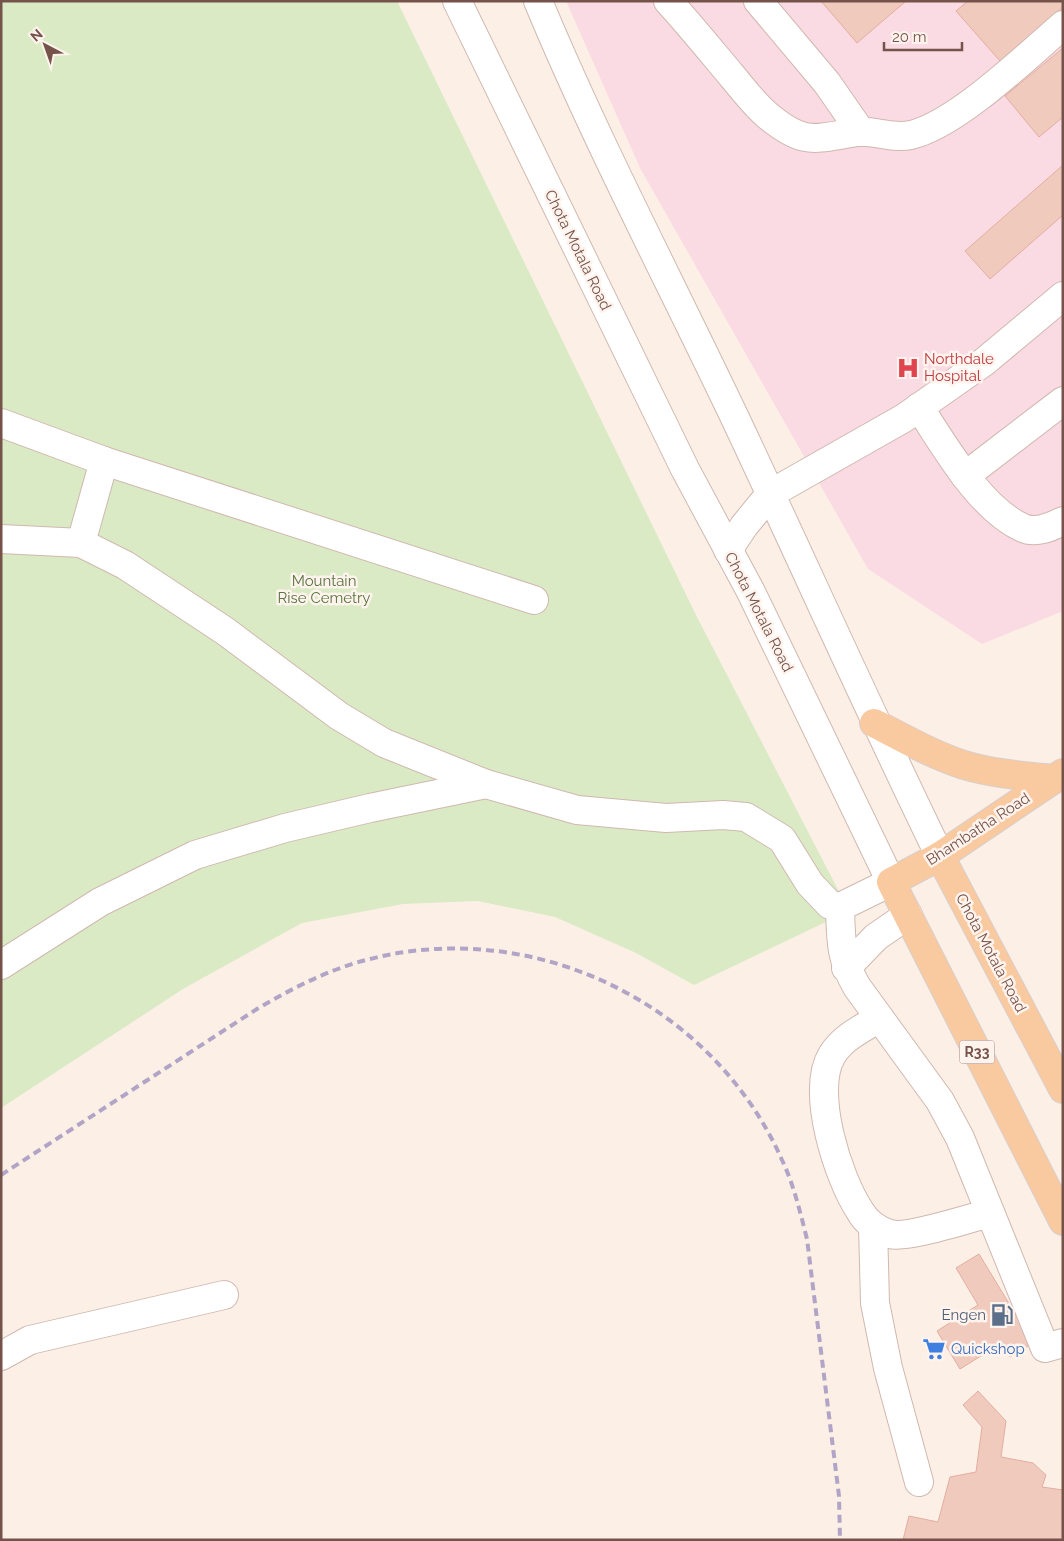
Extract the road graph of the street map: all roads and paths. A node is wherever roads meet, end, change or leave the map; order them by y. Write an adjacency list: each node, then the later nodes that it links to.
1 (457, 1): 17 (street, Chota Motala Road)
2 (538, 1): 13 (street, Chota Motala Road)
3 (668, 1): 6 (street)
4 (758, 1): 6 (street)
5 (1063, 25): 6 (street)
6 (861, 132)
7 (1063, 296): 9 (street)
8 (1063, 401): 12 (street)
9 (919, 408): 12 (street); 13 (street)
10 (1, 423): 11 (street)
11 (104, 461): 16 (street); 18 (street)
12 (965, 476): 14 (street)
13 (770, 494): 17 (street); 19 (street, Chota Motala Road)
14 (1063, 521)
15 (1, 539): 16 (street)
16 (81, 544): 21 (street)
17 (728, 550): 23 (street, Chota Motala Road)
18 (534, 600)
19 (874, 722): 20 (main road); 22 (street, Chota Motala Road)
20 (1059, 776): 22 (main road, Bhambatha Road)
21 (486, 784): 24 (street); 26 (street)
22 (940, 856): 23 (main road, Bhambatha Road); 29 (main road, Chota Motala Road)
23 (891, 882): 24 (street); 25 (main road, Chota Motala Road / R33)
24 (840, 907): 27 (street)
25 (908, 915): 27 (street); 31 (main road, Chota Motala Road / R33)
26 (1, 965)
27 (846, 968): 28 (street)
28 (879, 1018): 30 (street); 32 (street)
29 (1063, 1089)
30 (990, 1213): 32 (street); 34 (street)
31 (1063, 1222)
32 (873, 1226): 36 (street)
33 (224, 1295): 35 (street)
34 (1054, 1346)
35 (1, 1356)
36 (919, 1482)

